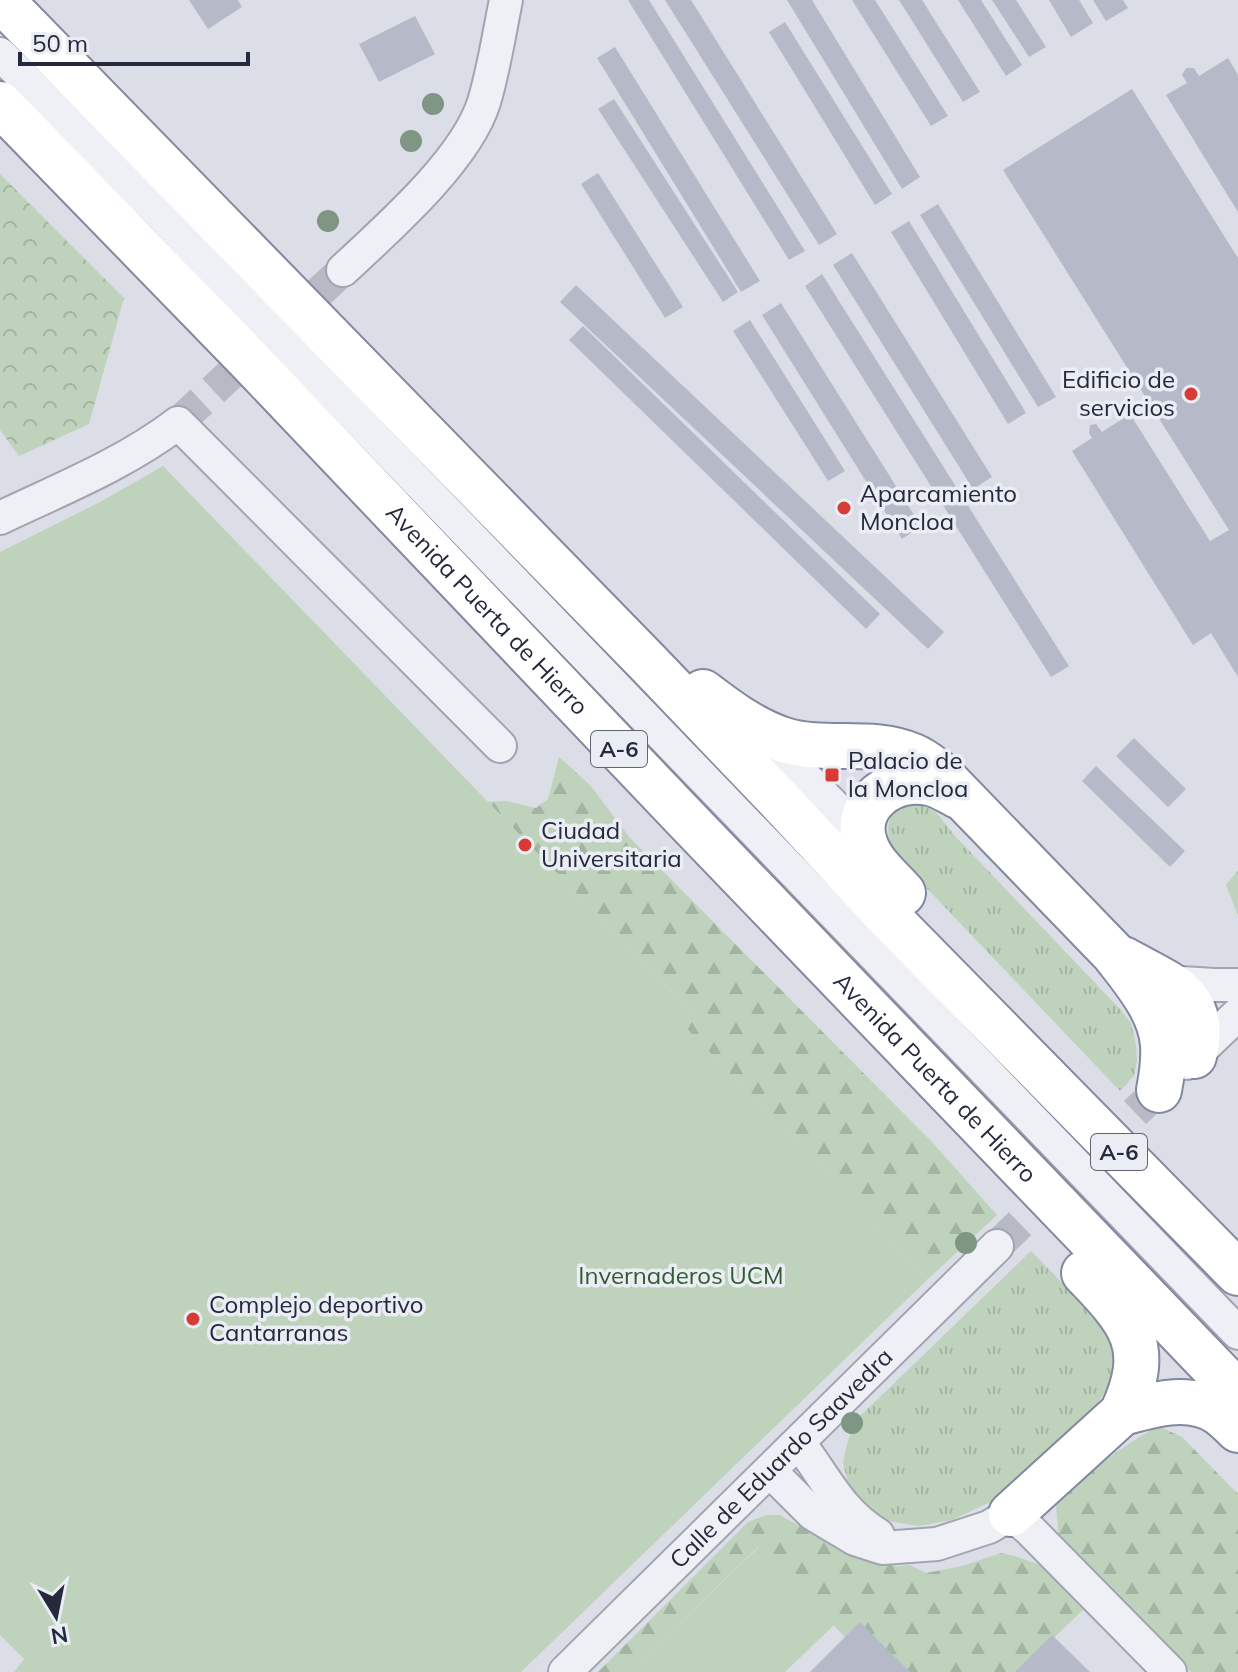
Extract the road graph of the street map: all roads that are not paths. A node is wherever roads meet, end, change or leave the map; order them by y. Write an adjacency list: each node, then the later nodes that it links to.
1 (1, 0): 7 (highway, A-6)
2 (506, 0): 5 (street)
3 (0, 54): 19 (street)
4 (0, 104): 12 (highway, Avenida Puerta de Hierro / A-6)
5 (343, 270)
6 (0, 518): 9 (street)
7 (651, 666): 8 (highway); 15 (highway, A-6)
8 (757, 729): 10 (highway); 11 (street)
9 (500, 746)
10 (970, 804): 11 (highway); 14 (highway)
11 (862, 834): 15 (highway)
12 (805, 943): 20 (highway, Avenida Puerta de Hierro / A-6); 21 (highway)
13 (1238, 985): 14 (street)
14 (1195, 1024): 16 (highway)
15 (1000, 1031): 18 (highway, A-6)
16 (1152, 1097)
17 (997, 1246): 23 (street, Calle de Eduardo Saavedra)
18 (1238, 1273)
19 (1238, 1333)
20 (1238, 1393)
21 (1122, 1413): 22 (highway); 25 (highway)
22 (1238, 1430)
23 (799, 1443): 24 (street, Calle de Eduardo Saavedra); 26 (street)
24 (770, 1471): 26 (street); 27 (street, Calle de Eduardo Saavedra)
25 (1011, 1514): 26 (street); 28 (street)
26 (907, 1547)
27 (565, 1672)
28 (1170, 1672)

